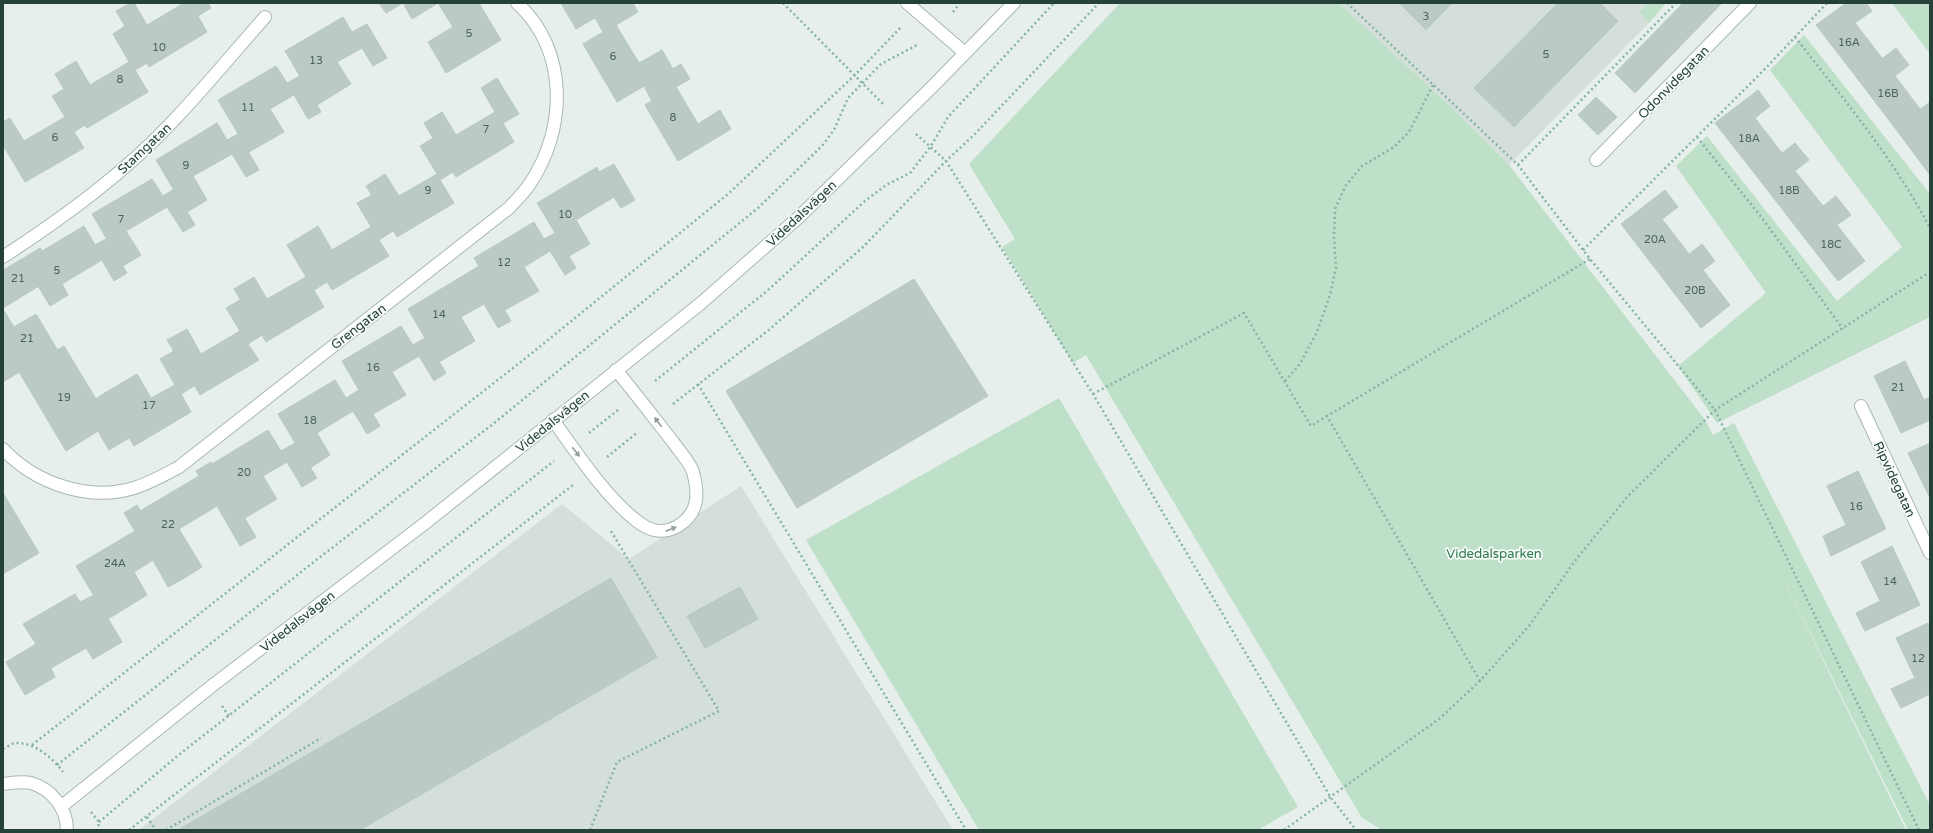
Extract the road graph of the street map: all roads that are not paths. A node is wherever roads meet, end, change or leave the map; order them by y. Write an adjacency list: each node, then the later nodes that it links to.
1 (517, 3): 12 (street, Grengatan)
2 (907, 3): 6 (street)
3 (1014, 3): 6 (street, Videdalsvägen)
4 (1750, 3): 7 (street, Odonvidegatan)
5 (266, 17): 8 (street, Stamgatan)
6 (965, 53): 9 (street, Videdalsvägen)
7 (1596, 160)
8 (3, 258)
9 (616, 370): 11 (street, Videdalsvägen); 11 (street, one-way to 9)
10 (1861, 406): 13 (street, Ripvidegatan)
11 (553, 420): 15 (street, Videdalsvägen)
12 (3, 449)
13 (1930, 553)
14 (3, 784): 15 (street)
15 (62, 806): 16 (street)
16 (67, 830)

